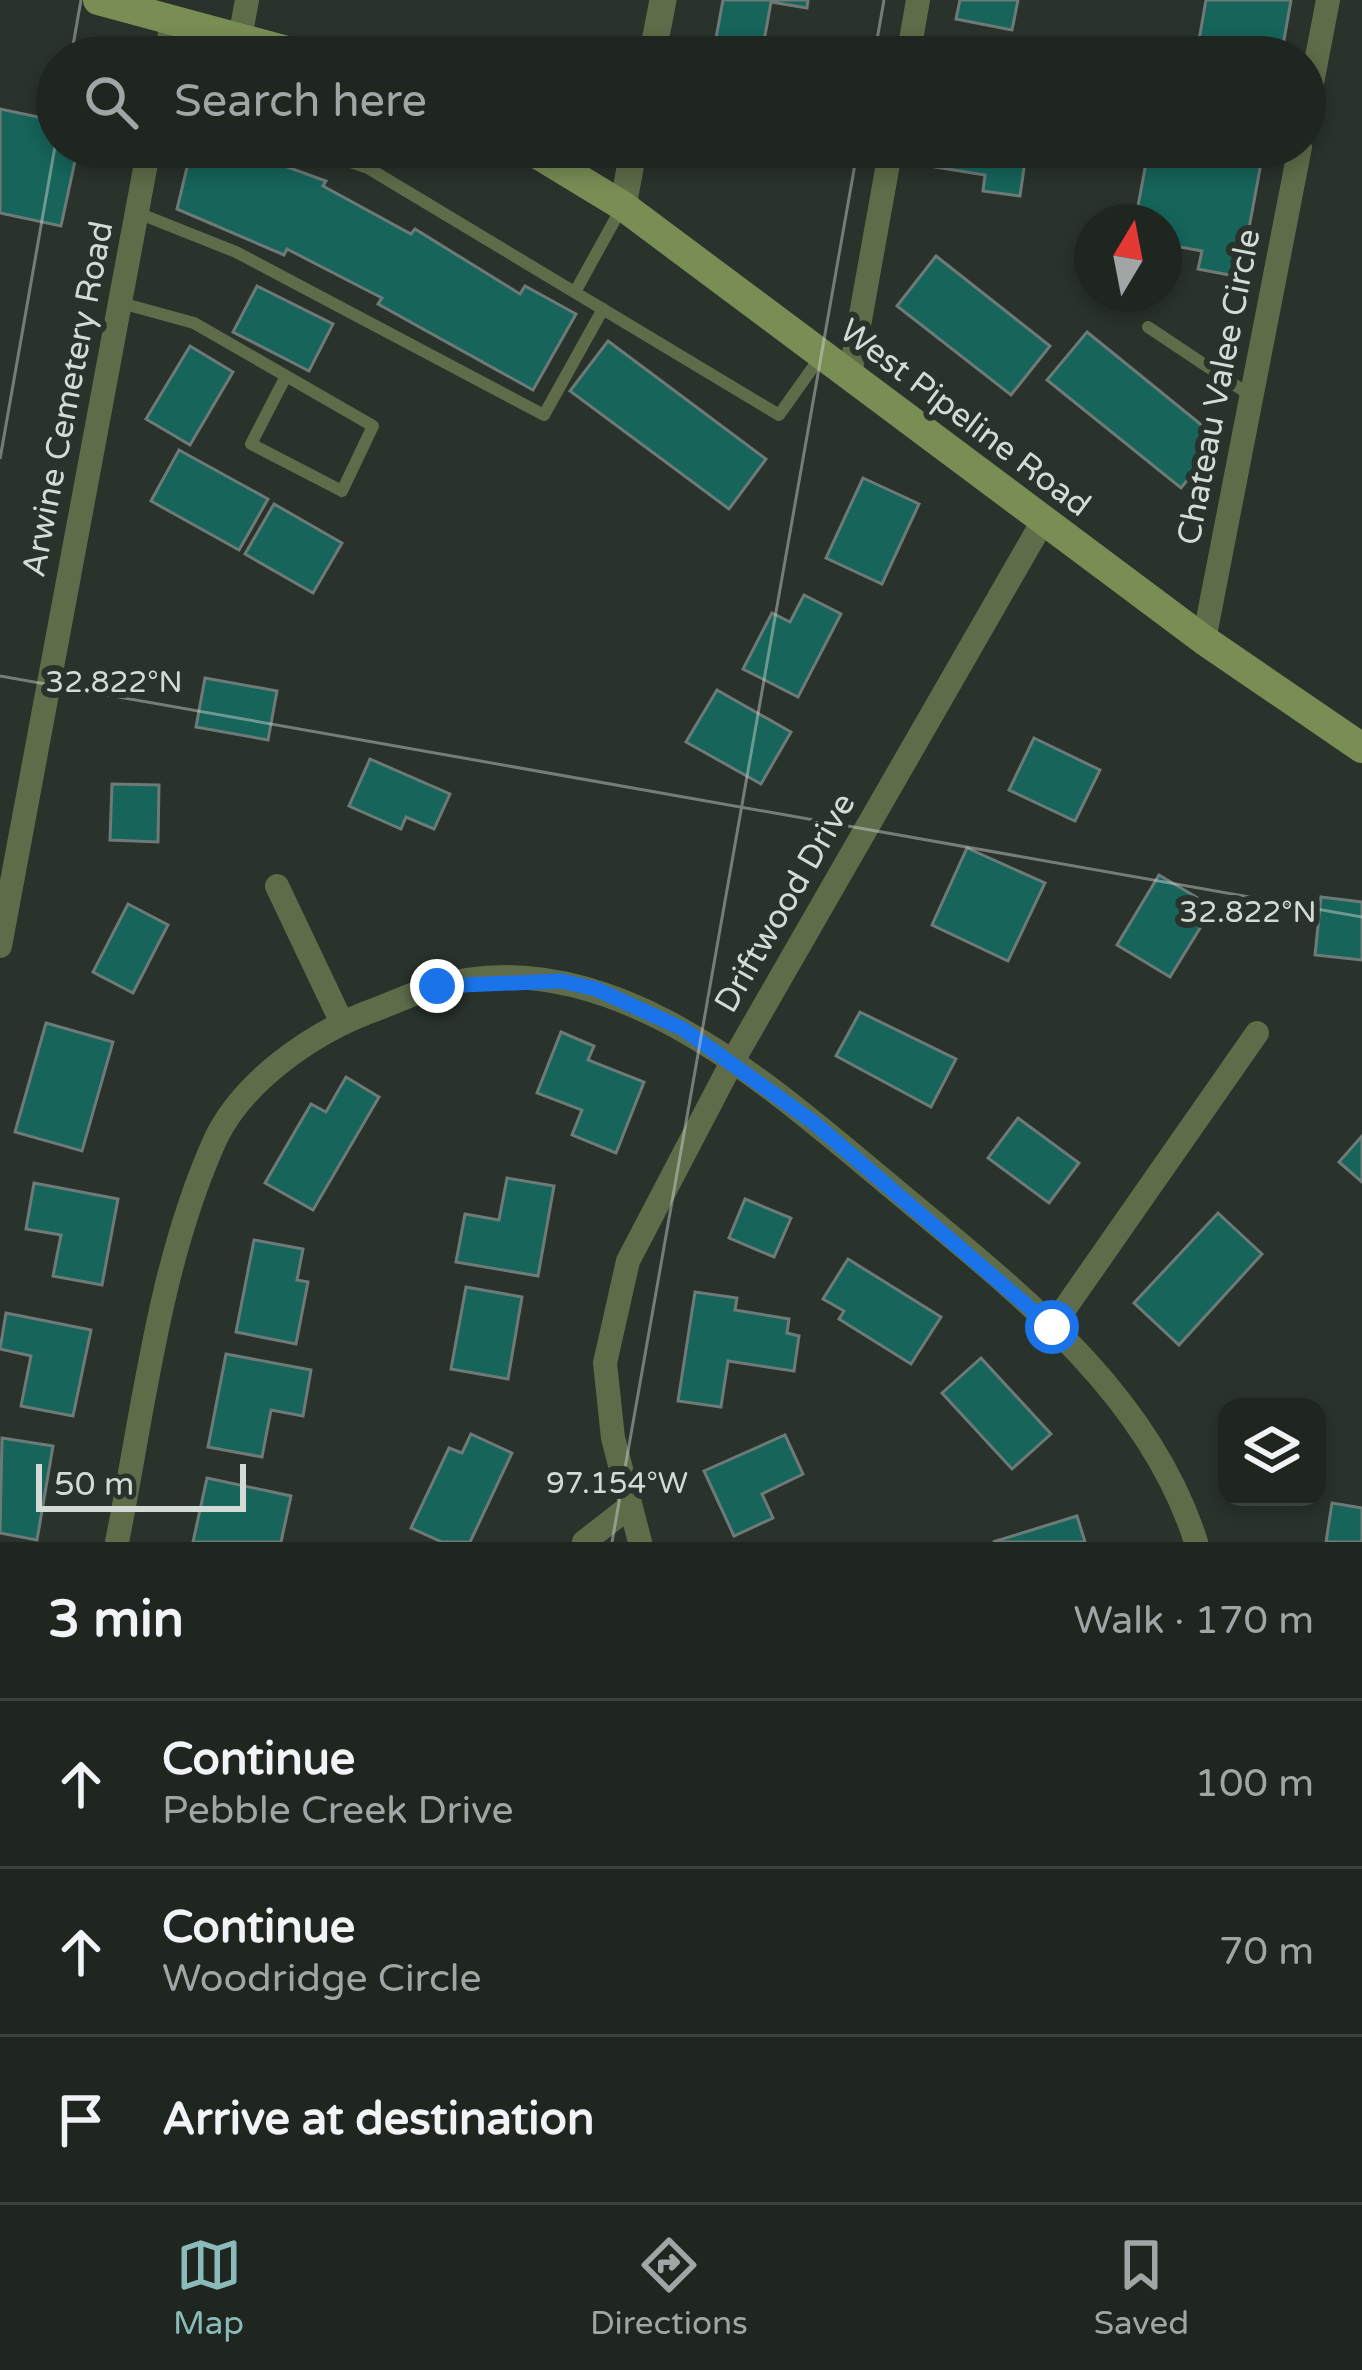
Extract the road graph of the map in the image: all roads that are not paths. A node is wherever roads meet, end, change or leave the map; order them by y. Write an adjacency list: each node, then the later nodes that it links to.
1 (98, 0): 6 (main road)
2 (247, 0): 9 (street)
3 (663, 0): 10 (street)
4 (918, 0): 11 (street)
5 (1328, 0): 12 (street)
6 (172, 22): 7 (street); 8 (main road)
7 (170, 36)
8 (232, 36)
9 (240, 36)
10 (656, 36)
11 (912, 36)
12 (1321, 36)
13 (145, 168): 20 (street, Arwine Cemetery Road)
14 (368, 168): 21 (lane)
15 (561, 168): 19 (main road, West Pipeline Road)
16 (630, 168): 19 (street)
17 (887, 168): 27 (street)
18 (1296, 168): 28 (street, Chateau Valee Circle)
19 (623, 206): 21 (lane); 25 (main road, West Pipeline Road)
20 (136, 212): 22 (street, Arwine Cemetery Road); 23 (lane)
21 (574, 292): 23 (lane)
22 (120, 302): 26 (lane); 33 (street, Arwine Cemetery Road)
23 (603, 309): 25 (lane)
24 (1148, 327): 28 (lane)
25 (821, 356): 27 (main road, West Pipeline Road)
26 (286, 376): 26 (lane)
27 (850, 376): 29 (main road, West Pipeline Road)
28 (1251, 395): 30 (street, Chateau Valee Circle)
29 (1043, 521): 30 (main road, West Pipeline Road); 36 (street, Driftwood Drive)
30 (1204, 640): 31 (main road, West Pipeline Road)
31 (1362, 748)
32 (277, 886): 34 (street)
33 (0, 946)
34 (342, 1023): 36 (street); 39 (street)
35 (1257, 1033): 37 (street)
36 (731, 1064): 37 (street); 38 (street, Driftwood Drive)
37 (1052, 1327): 42 (street)
38 (629, 1508): 40 (street); 41 (street, Driftwood Drive)
39 (117, 1542)
40 (584, 1542)
41 (640, 1542)
42 (1196, 1542)

